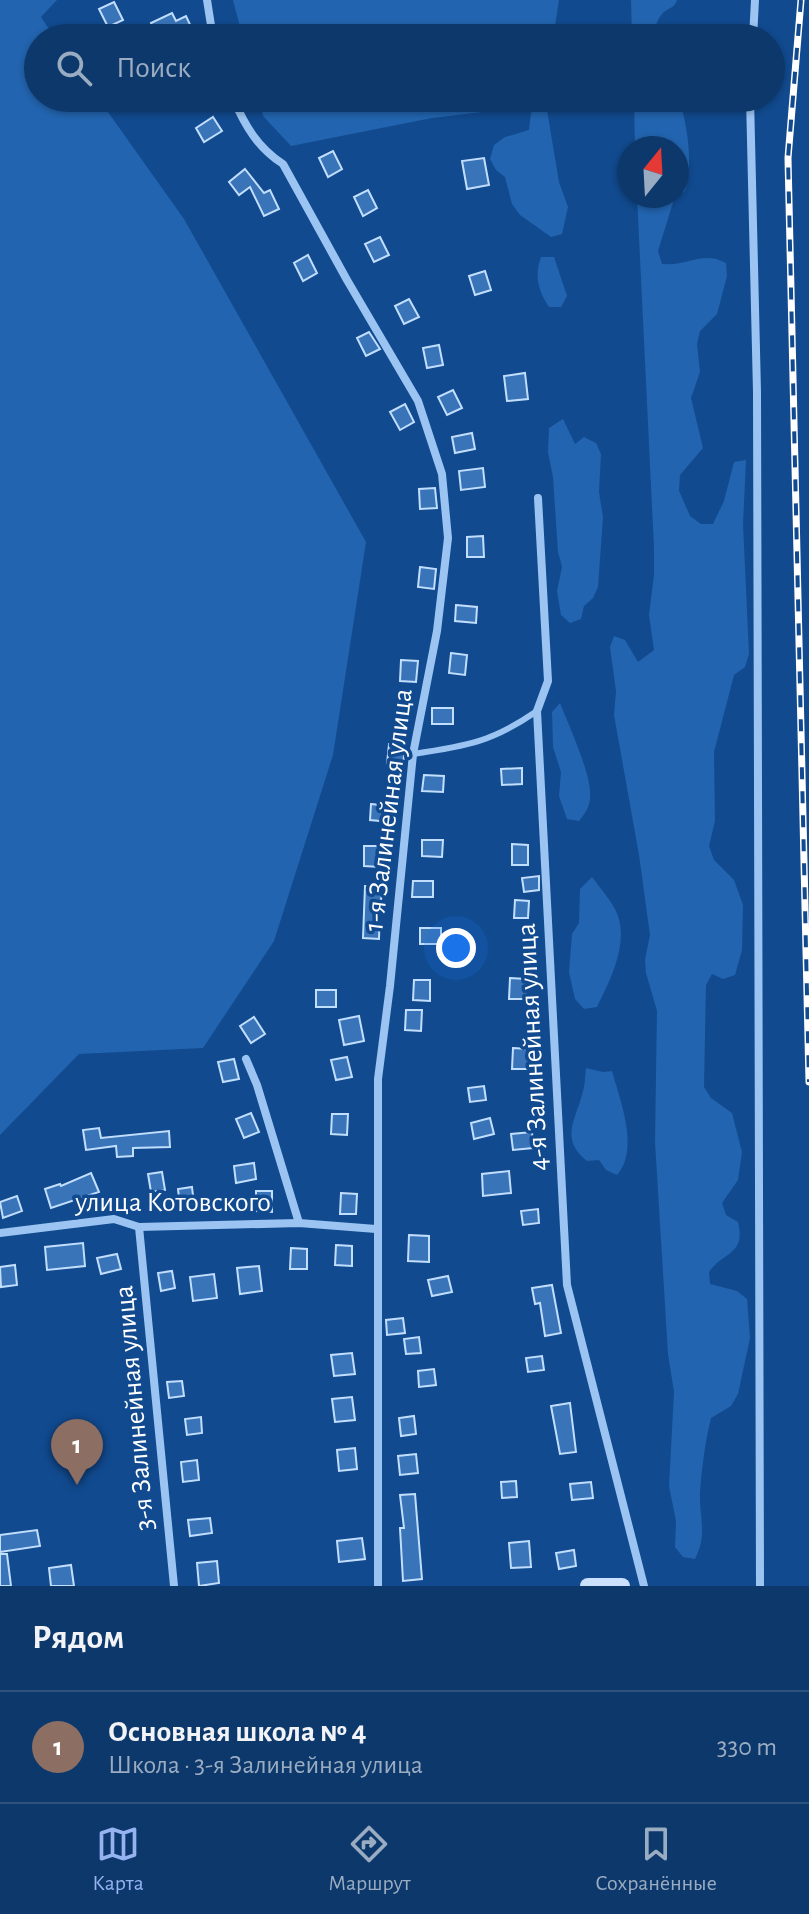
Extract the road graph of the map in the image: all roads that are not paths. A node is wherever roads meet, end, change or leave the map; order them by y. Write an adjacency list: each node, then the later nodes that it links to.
1 (207, 0): 3 (street)
2 (755, 0): 4 (street)
3 (211, 24)
4 (754, 24)
5 (239, 112): 9 (street, 1-я Залинейная улица)
6 (750, 112): 20 (street)
7 (538, 498): 8 (street, 4-я Залинейная улица)
8 (537, 711): 9 (lane); 19 (street, 4-я Залинейная улица)
9 (413, 754): 13 (street, 1-я Залинейная улица)
10 (246, 1059): 11 (street, улица Котовского)
11 (299, 1223): 12 (street, улица Котовского); 13 (street, улица Котовского)
12 (139, 1227): 14 (street, улица Котовского); 15 (street, 3-я Залинейная улица)
13 (376, 1229): 16 (street, 1-я Залинейная улица)
14 (0, 1233)
15 (174, 1586)
16 (378, 1586)
17 (588, 1586): 18 (street)
18 (622, 1586)
19 (644, 1586)
20 (760, 1586)

